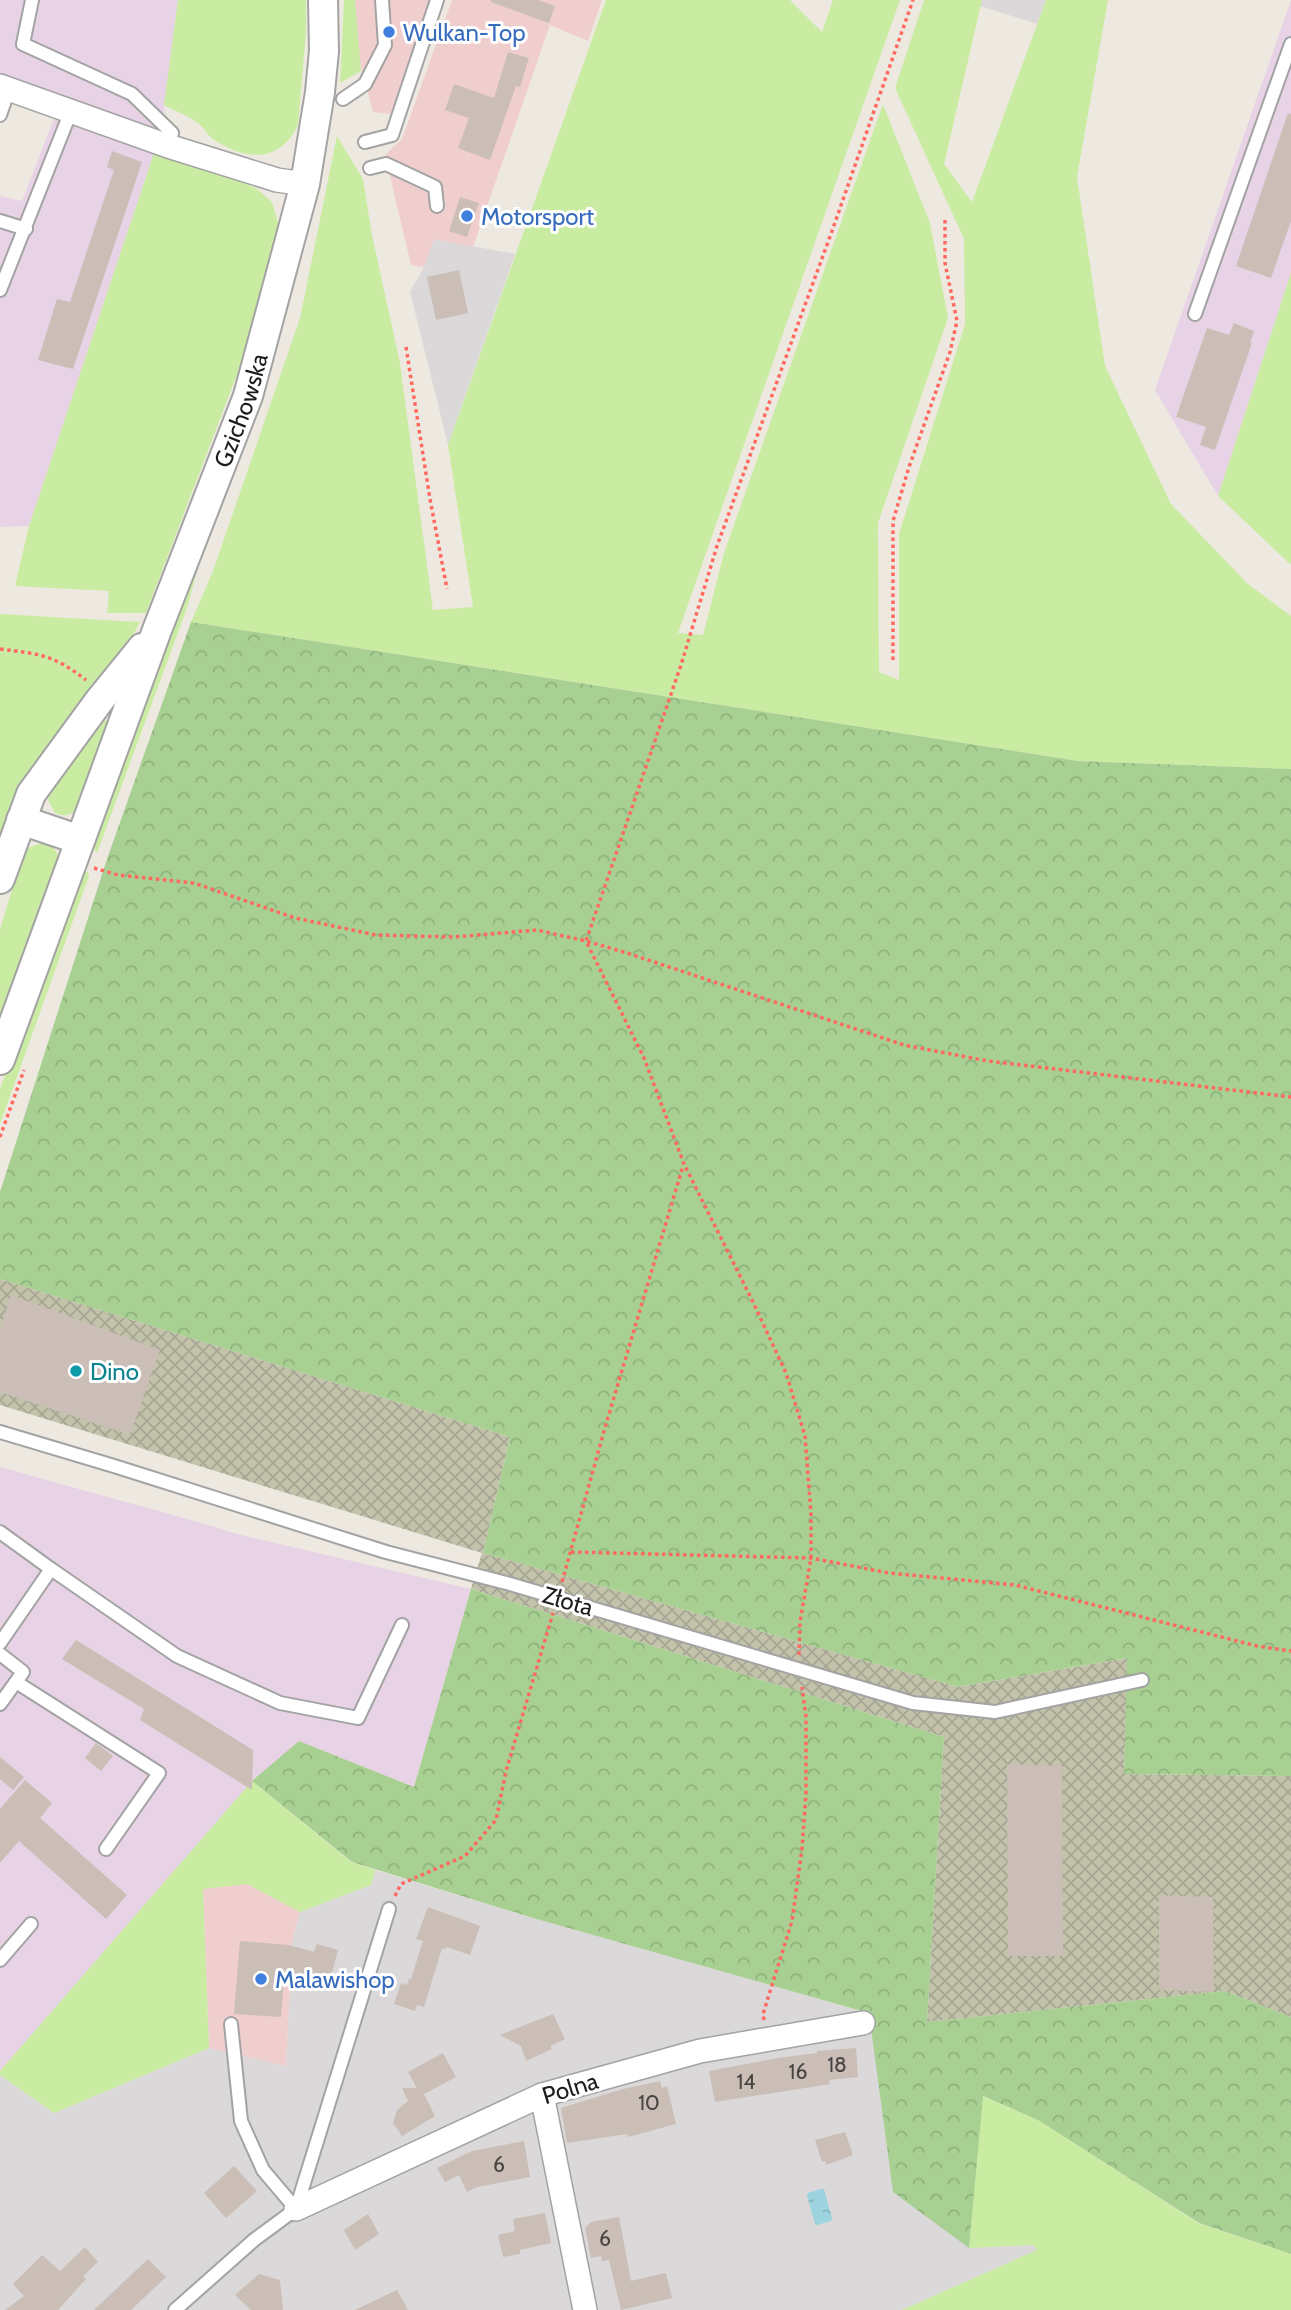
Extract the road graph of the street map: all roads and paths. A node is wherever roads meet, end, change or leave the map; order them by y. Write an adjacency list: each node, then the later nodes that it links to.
1 (32, 0): 12 (lane)
2 (323, 0): 14 (street, Gzichowska)
3 (437, 0): 11 (lane)
4 (913, 0): 30 (path)
5 (386, 1): 8 (lane)
6 (1291, 44): 20 (lane)
7 (4, 88): 9 (street); 10 (lane)
8 (343, 99)
9 (71, 111): 12 (street); 18 (lane)
10 (0, 115)
11 (365, 142)
12 (168, 146): 14 (street)
13 (370, 168): 15 (lane)
14 (305, 184): 23 (street, Gzichowska)
15 (437, 206)
16 (945, 217): 25 (path)
17 (0, 221): 18 (lane)
18 (26, 229): 19 (lane)
19 (0, 290)
20 (1195, 314)
21 (406, 347): 22 (path)
22 (447, 589)
23 (157, 630): 26 (street, Gzichowska); 28 (street, Gzichowska)
24 (0, 649): 26 (path)
25 (893, 660)
26 (104, 695): 27 (street, Gzichowska)
27 (21, 820): 28 (street); 29 (street, Gzichowska)
28 (77, 849): 30 (path); 31 (street, Gzichowska)
29 (0, 879)
30 (586, 940): 32 (path); 33 (path)
31 (0, 1060)
32 (1291, 1097)
33 (684, 1164): 36 (path); 37 (path)
34 (0, 1432): 39 (lane, Złota)
35 (0, 1532): 38 (lane)
36 (571, 1552): 37 (path); 39 (path)
37 (811, 1558): 42 (path); 44 (path)
38 (51, 1569): 40 (lane); 41 (lane)
39 (557, 1598): 44 (lane, Złota); 49 (path)
40 (402, 1625)
41 (0, 1643)
42 (1291, 1651)
43 (0, 1654): 46 (lane)
44 (800, 1670): 45 (lane, Złota); 54 (path)
45 (1142, 1680)
46 (16, 1682): 47 (lane); 48 (lane)
47 (0, 1704)
48 (107, 1849)
49 (389, 1909): 56 (lane)
50 (30, 1924): 51 (lane)
51 (0, 1960)
52 (863, 2023): 54 (street, Polna)
53 (231, 2024): 56 (lane)
54 (767, 2040): 55 (street, Polna)
55 (542, 2095): 56 (street, Polna); 58 (street)
56 (296, 2209): 57 (lane)
57 (175, 2310)
58 (585, 2310)

